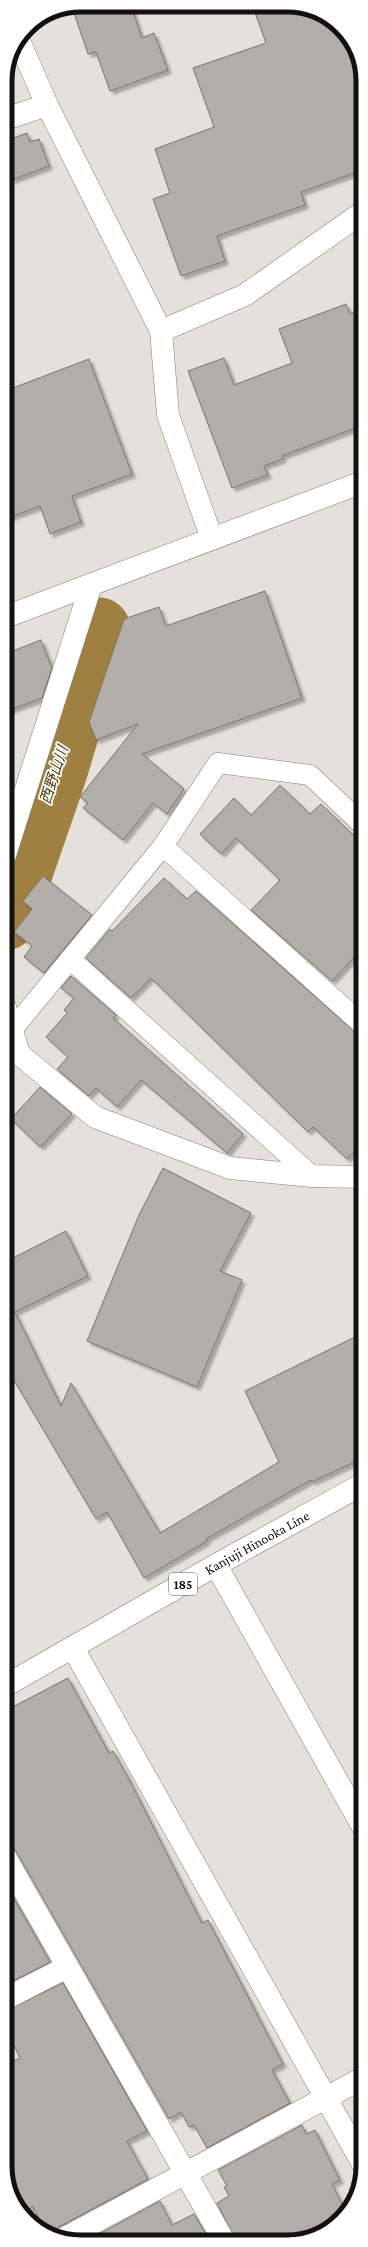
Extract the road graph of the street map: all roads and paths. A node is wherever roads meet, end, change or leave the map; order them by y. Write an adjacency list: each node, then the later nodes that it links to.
1 (22, 47): 2 (street)
2 (47, 105): 3 (street); 5 (street)
3 (12, 117)
4 (356, 217): 5 (street)
5 (161, 331): 7 (street)
6 (356, 485): 7 (street)
7 (212, 539): 8 (street)
8 (90, 585): 9 (street); 11 (street)
9 (12, 614)
10 (356, 818): 12 (lane)
11 (12, 833)
12 (163, 846): 13 (lane); 14 (lane)
13 (70, 959): 15 (lane); 16 (lane)
14 (356, 1019)
15 (12, 1030): 16 (street)
16 (312, 1176): 17 (street)
17 (356, 1178)
18 (356, 1488): 19 (street, Kanjuji Hinooka Line / 185)
19 (216, 1565): 20 (street, Kanjuji Hinooka Line / 185); 22 (street)
20 (73, 1648): 21 (street, Kanjuji Hinooka Line / 185); 27 (street)
21 (12, 1682)
22 (356, 1815)
23 (12, 1870): 24 (street)
24 (67, 1967): 25 (street); 29 (street)
25 (12, 1996)
26 (356, 2082): 27 (street)
27 (326, 2099): 28 (street); 29 (street)
28 (356, 2152)
29 (186, 2174): 30 (street); 31 (street)
30 (73, 2234)
31 (221, 2235)

